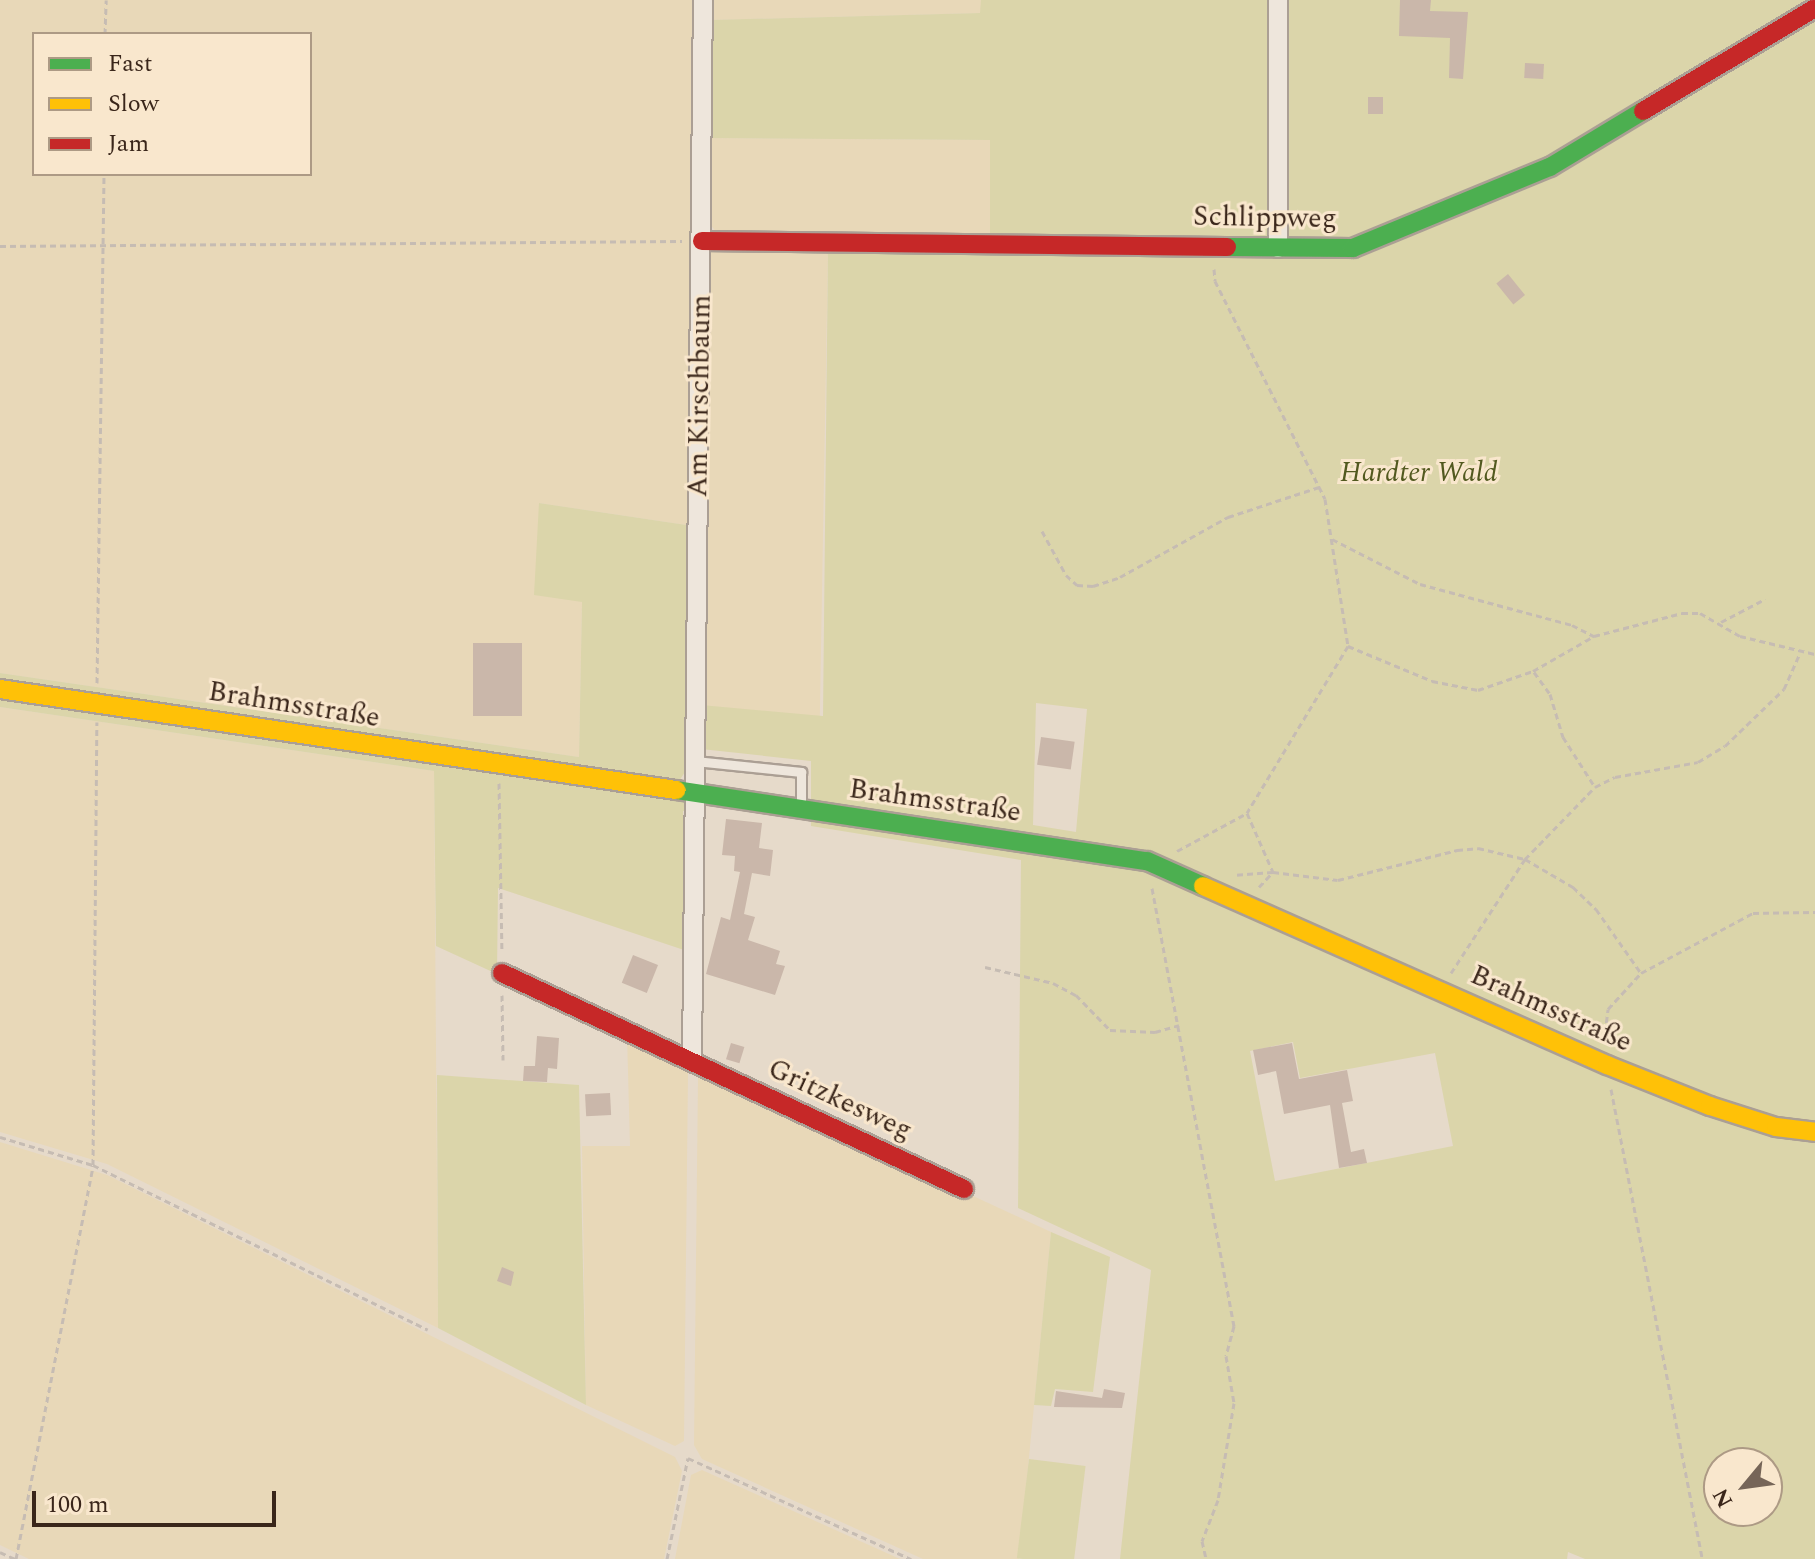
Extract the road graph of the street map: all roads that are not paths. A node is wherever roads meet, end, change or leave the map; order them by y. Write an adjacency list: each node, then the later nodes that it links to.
1 (703, 0): 4 (street, Am Kirschbaum)
2 (1278, 0): 5 (street)
3 (1815, 8): 5 (street, Schlippweg)
4 (702, 241): 5 (street, Schlippweg); 7 (street, Am Kirschbaum)
5 (1278, 248)
6 (0, 689): 8 (street, Brahmsstraße)
7 (695, 761): 8 (street, Am Kirschbaum); 9 (lane)
8 (694, 793): 9 (street, Brahmsstraße); 11 (street)
9 (801, 809): 12 (street, Brahmsstraße)
10 (502, 973): 11 (street, Gritzkesweg)
11 (692, 1061): 13 (street, Gritzkesweg)
12 (1815, 1132)
13 (964, 1189)

